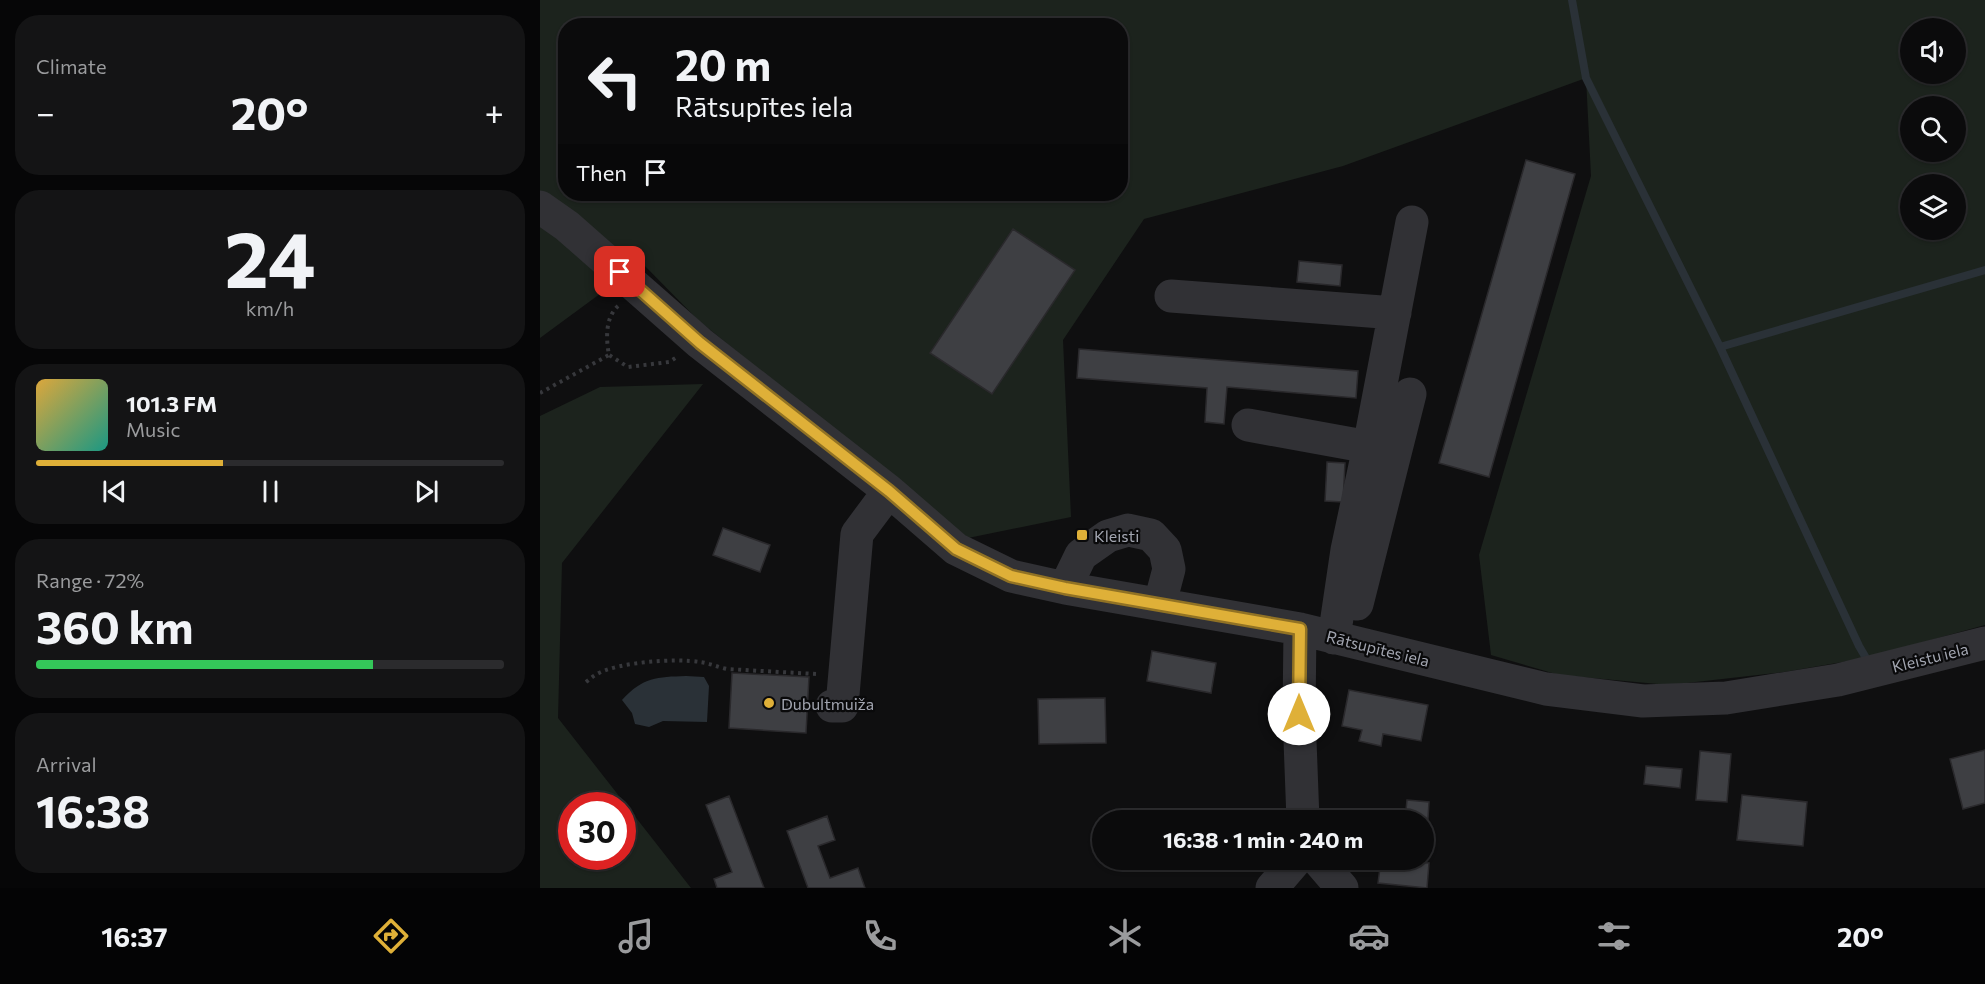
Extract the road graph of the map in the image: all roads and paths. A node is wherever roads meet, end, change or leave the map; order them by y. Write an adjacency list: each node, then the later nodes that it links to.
1 (540, 207): 3 (street, Rātsupītes iela)
2 (1412, 222): 5 (street)
3 (638, 287): 6 (street, Rātsupītes iela); 7 (path)
4 (1171, 296): 5 (street)
5 (1395, 313): 11 (street)
6 (700, 343): 7 (path); 12 (street, Rātsupītes iela)
7 (609, 355): 8 (path)
8 (540, 393)
9 (1410, 394): 16 (street)
10 (1248, 425): 11 (street)
11 (1369, 447): 16 (street)
12 (889, 491): 13 (street, Rātsupītes iela); 20 (street)
13 (1065, 588): 14 (street, Rātsupītes iela); 14 (street)
14 (1160, 603): 15 (street, Rātsupītes iela)
15 (1300, 629): 16 (street, Rātsupītes iela); 21 (street)
16 (1340, 639): 18 (street, Rātsupītes iela)
17 (1985, 643): 18 (street, Kleistu iela)
18 (1876, 671)
19 (586, 682): 20 (path)
20 (838, 691)
21 (1303, 810)
22 (1287, 870): 24 (street)
23 (1326, 870): 25 (street)
24 (1272, 888)
25 (1341, 888)

